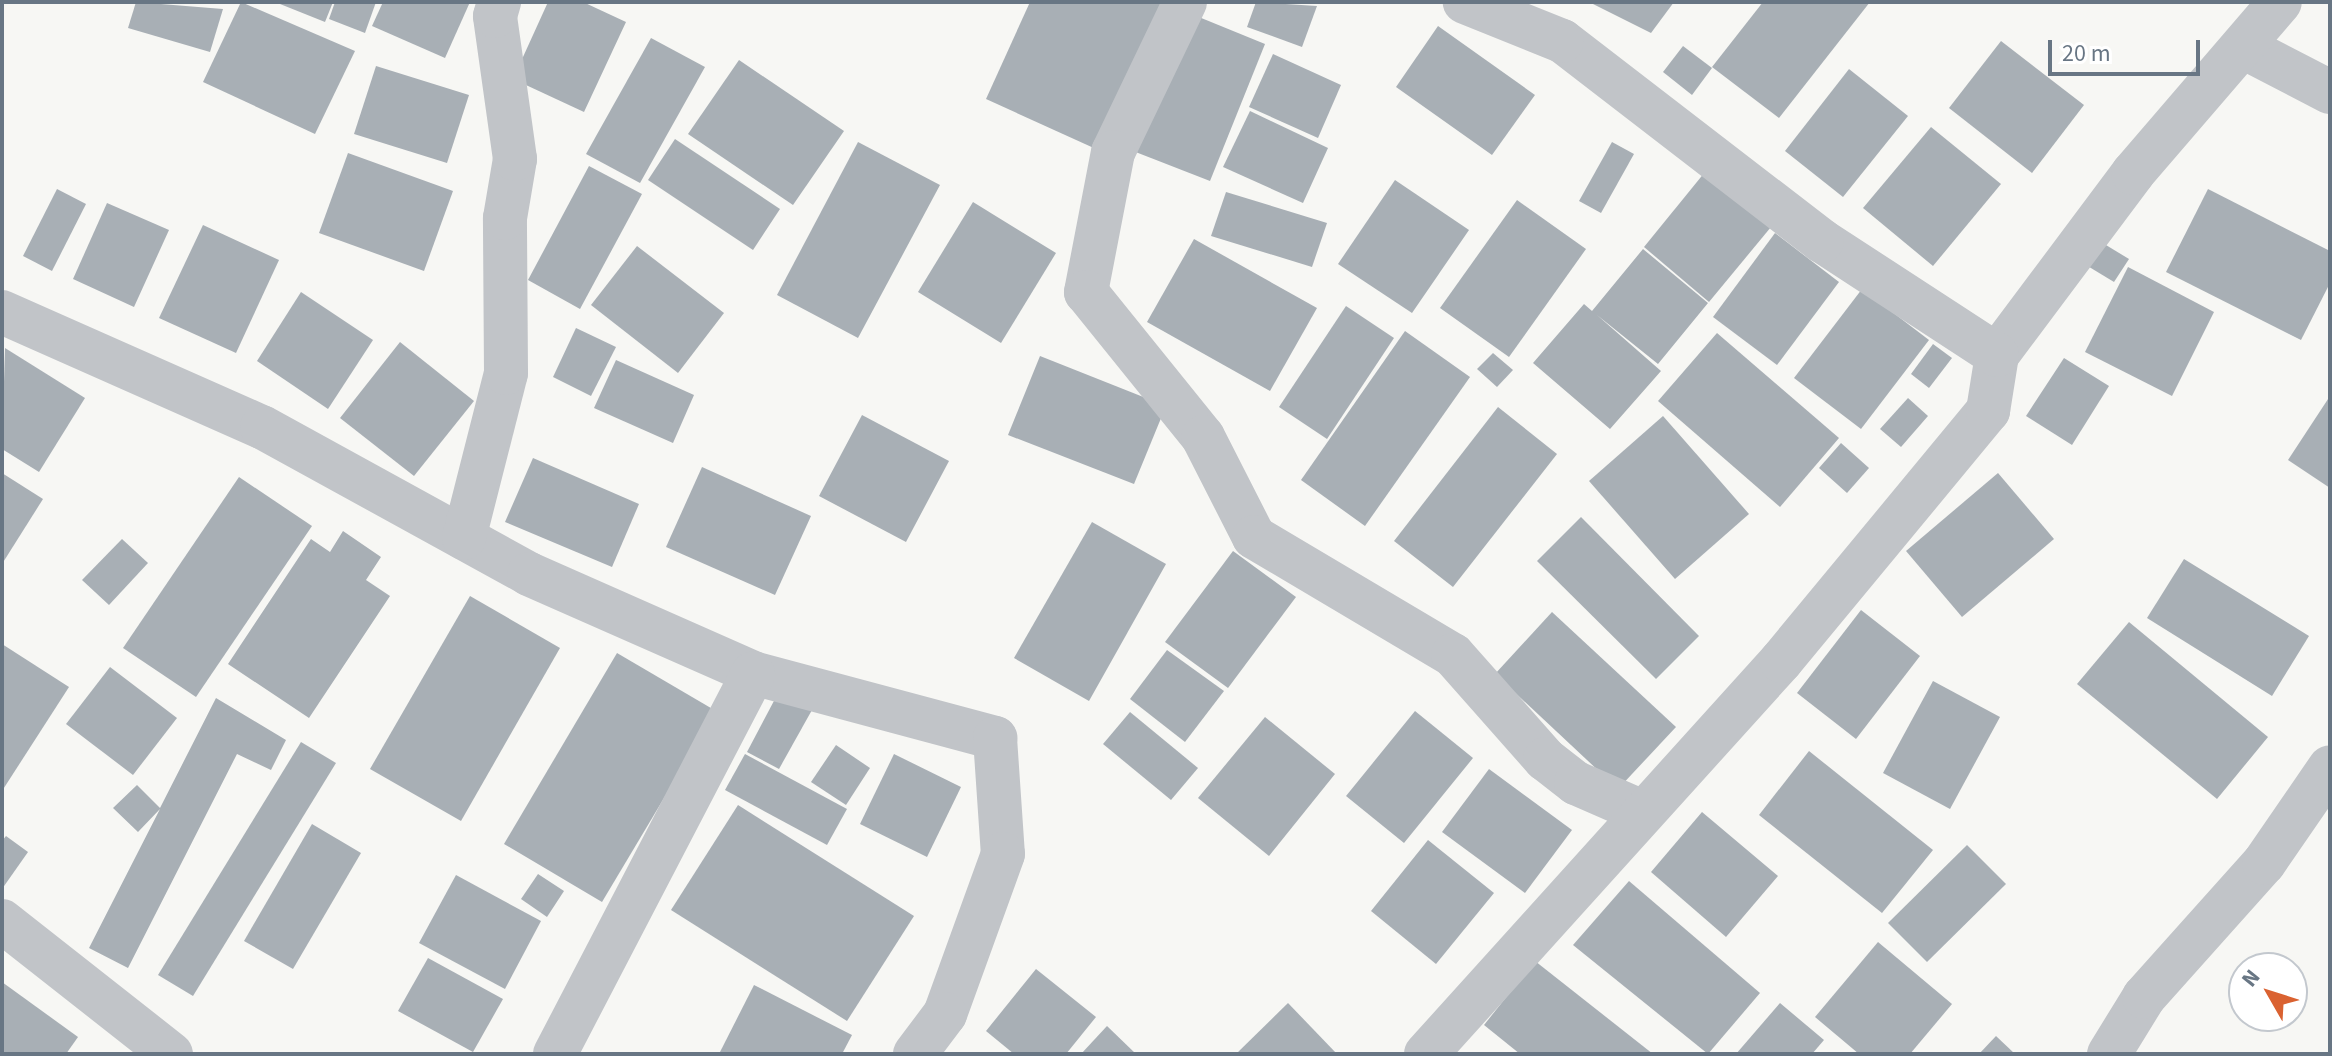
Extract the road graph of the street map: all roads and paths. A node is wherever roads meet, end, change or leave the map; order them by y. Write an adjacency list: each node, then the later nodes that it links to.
1 (499, 2): 9 (street)
2 (1185, 2): 12 (street)
3 (1465, 2): 8 (street)
4 (2280, 2): 5 (street)
5 (2245, 48): 6 (street); 8 (street)
6 (2330, 92)
7 (2, 312): 9 (street)
8 (1997, 355): 12 (street)
9 (464, 538): 10 (street)
10 (753, 673): 15 (street); 16 (street)
11 (2330, 767): 18 (street)
12 (1640, 811): 17 (street)
13 (2, 921): 14 (street)
14 (171, 1054)
15 (555, 1054)
16 (915, 1054)
17 (1426, 1054)
18 (2109, 1054)

